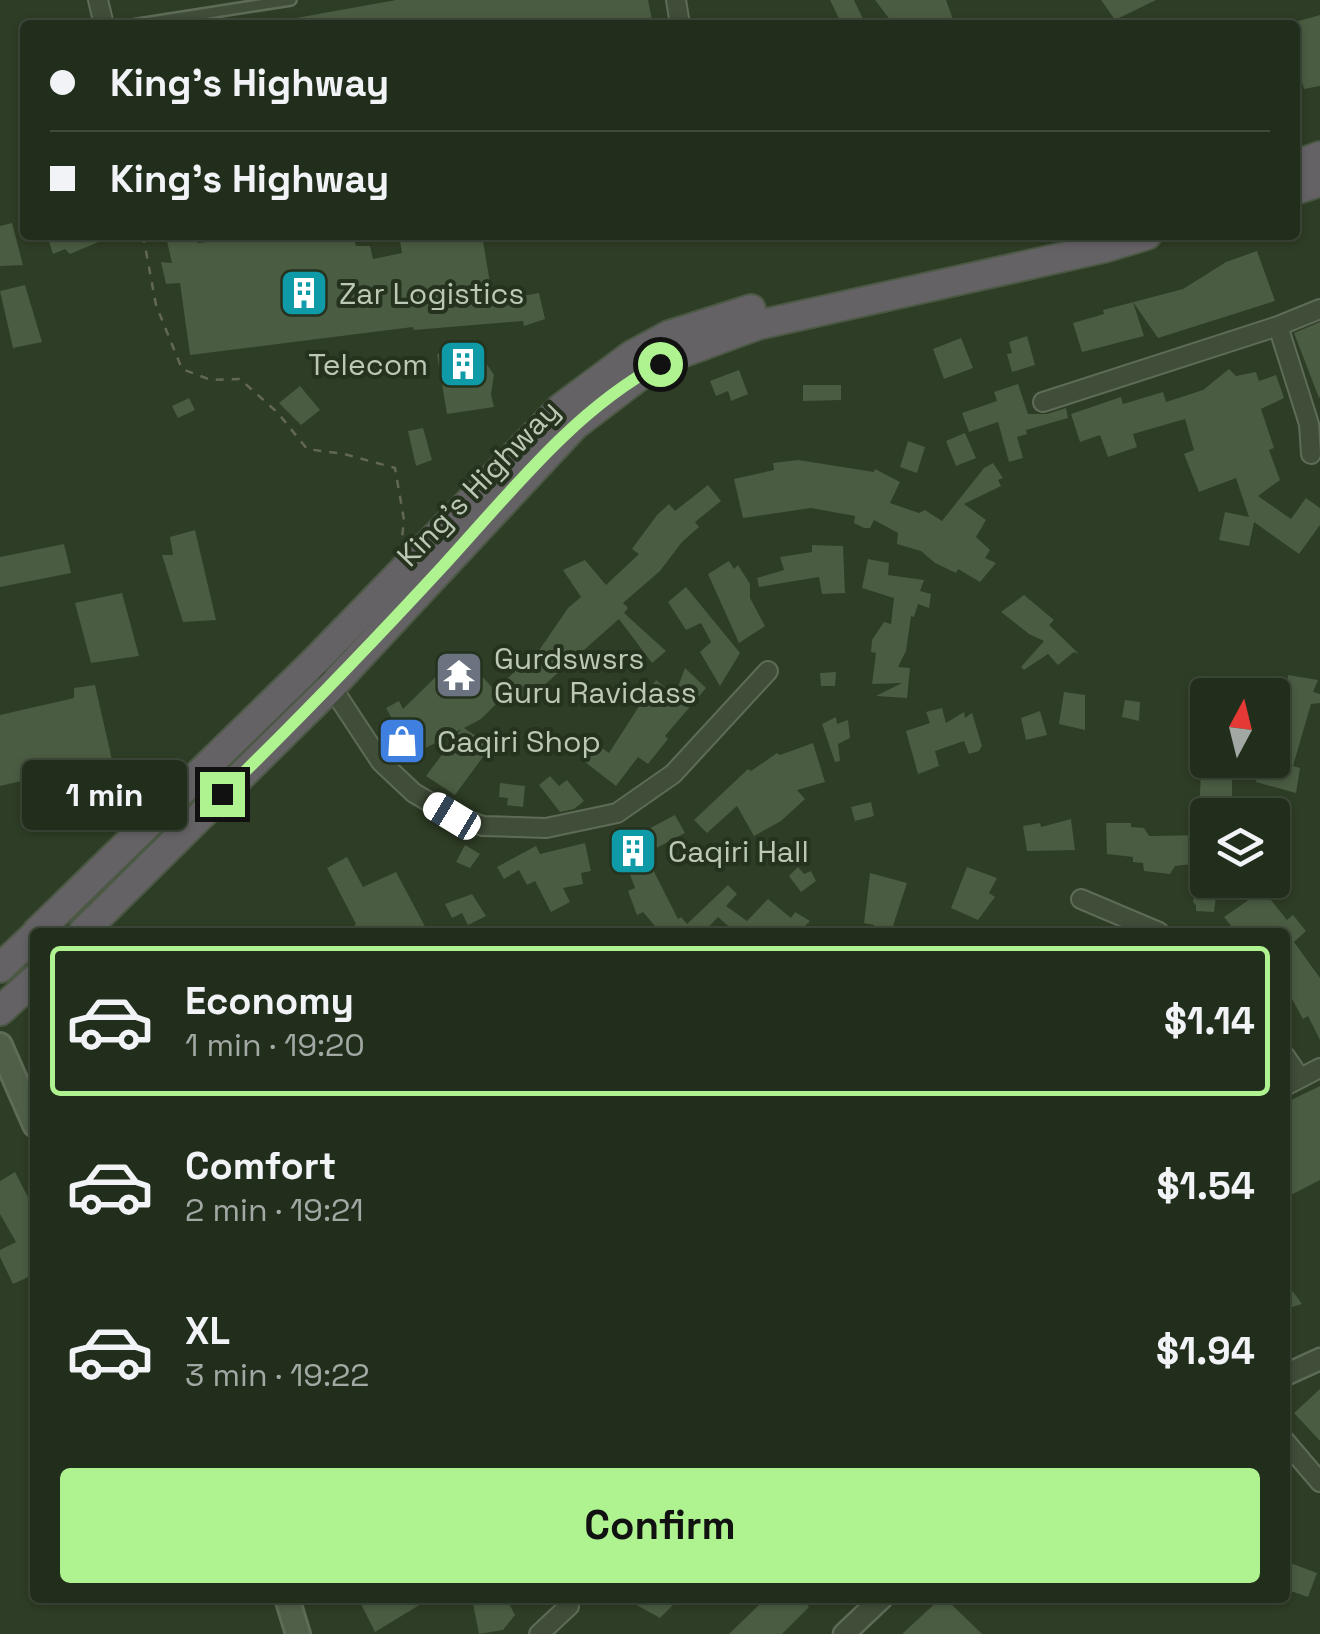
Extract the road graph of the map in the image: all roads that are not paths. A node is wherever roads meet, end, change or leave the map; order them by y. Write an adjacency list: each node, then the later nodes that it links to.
1 (291, 0): 2 (lane)
2 (164, 20)
3 (1054, 240): 9 (highway, King's Highway)
4 (1130, 240): 11 (highway, King's Highway)
5 (1320, 309): 6 (street)
6 (1278, 326): 7 (street); 8 (street)
7 (1042, 402)
8 (1311, 454)
9 (316, 661): 11 (street); 13 (highway, King's Highway)
10 (768, 670): 11 (street)
11 (331, 687): 14 (highway, King's Highway)
12 (1081, 899): 15 (street)
13 (42, 928)
14 (89, 928)
15 (1150, 928)
16 (30, 940): 17 (highway, King's Highway)
17 (0, 968)
18 (30, 983): 19 (highway)
19 (0, 1011)
20 (0, 1045): 24 (main road)
21 (1320, 1068): 23 (street)
22 (0, 1080): 24 (main road)
23 (1292, 1082)
24 (21, 1099): 25 (main road)
25 (30, 1116)
26 (1320, 1359): 27 (street)
27 (1290, 1373)
28 (1290, 1447): 29 (street)
29 (1320, 1482)
30 (289, 1603): 33 (main road)
31 (568, 1603): 34 (street)
32 (877, 1603): 35 (street)
33 (298, 1634)
34 (538, 1634)
35 (844, 1634)

